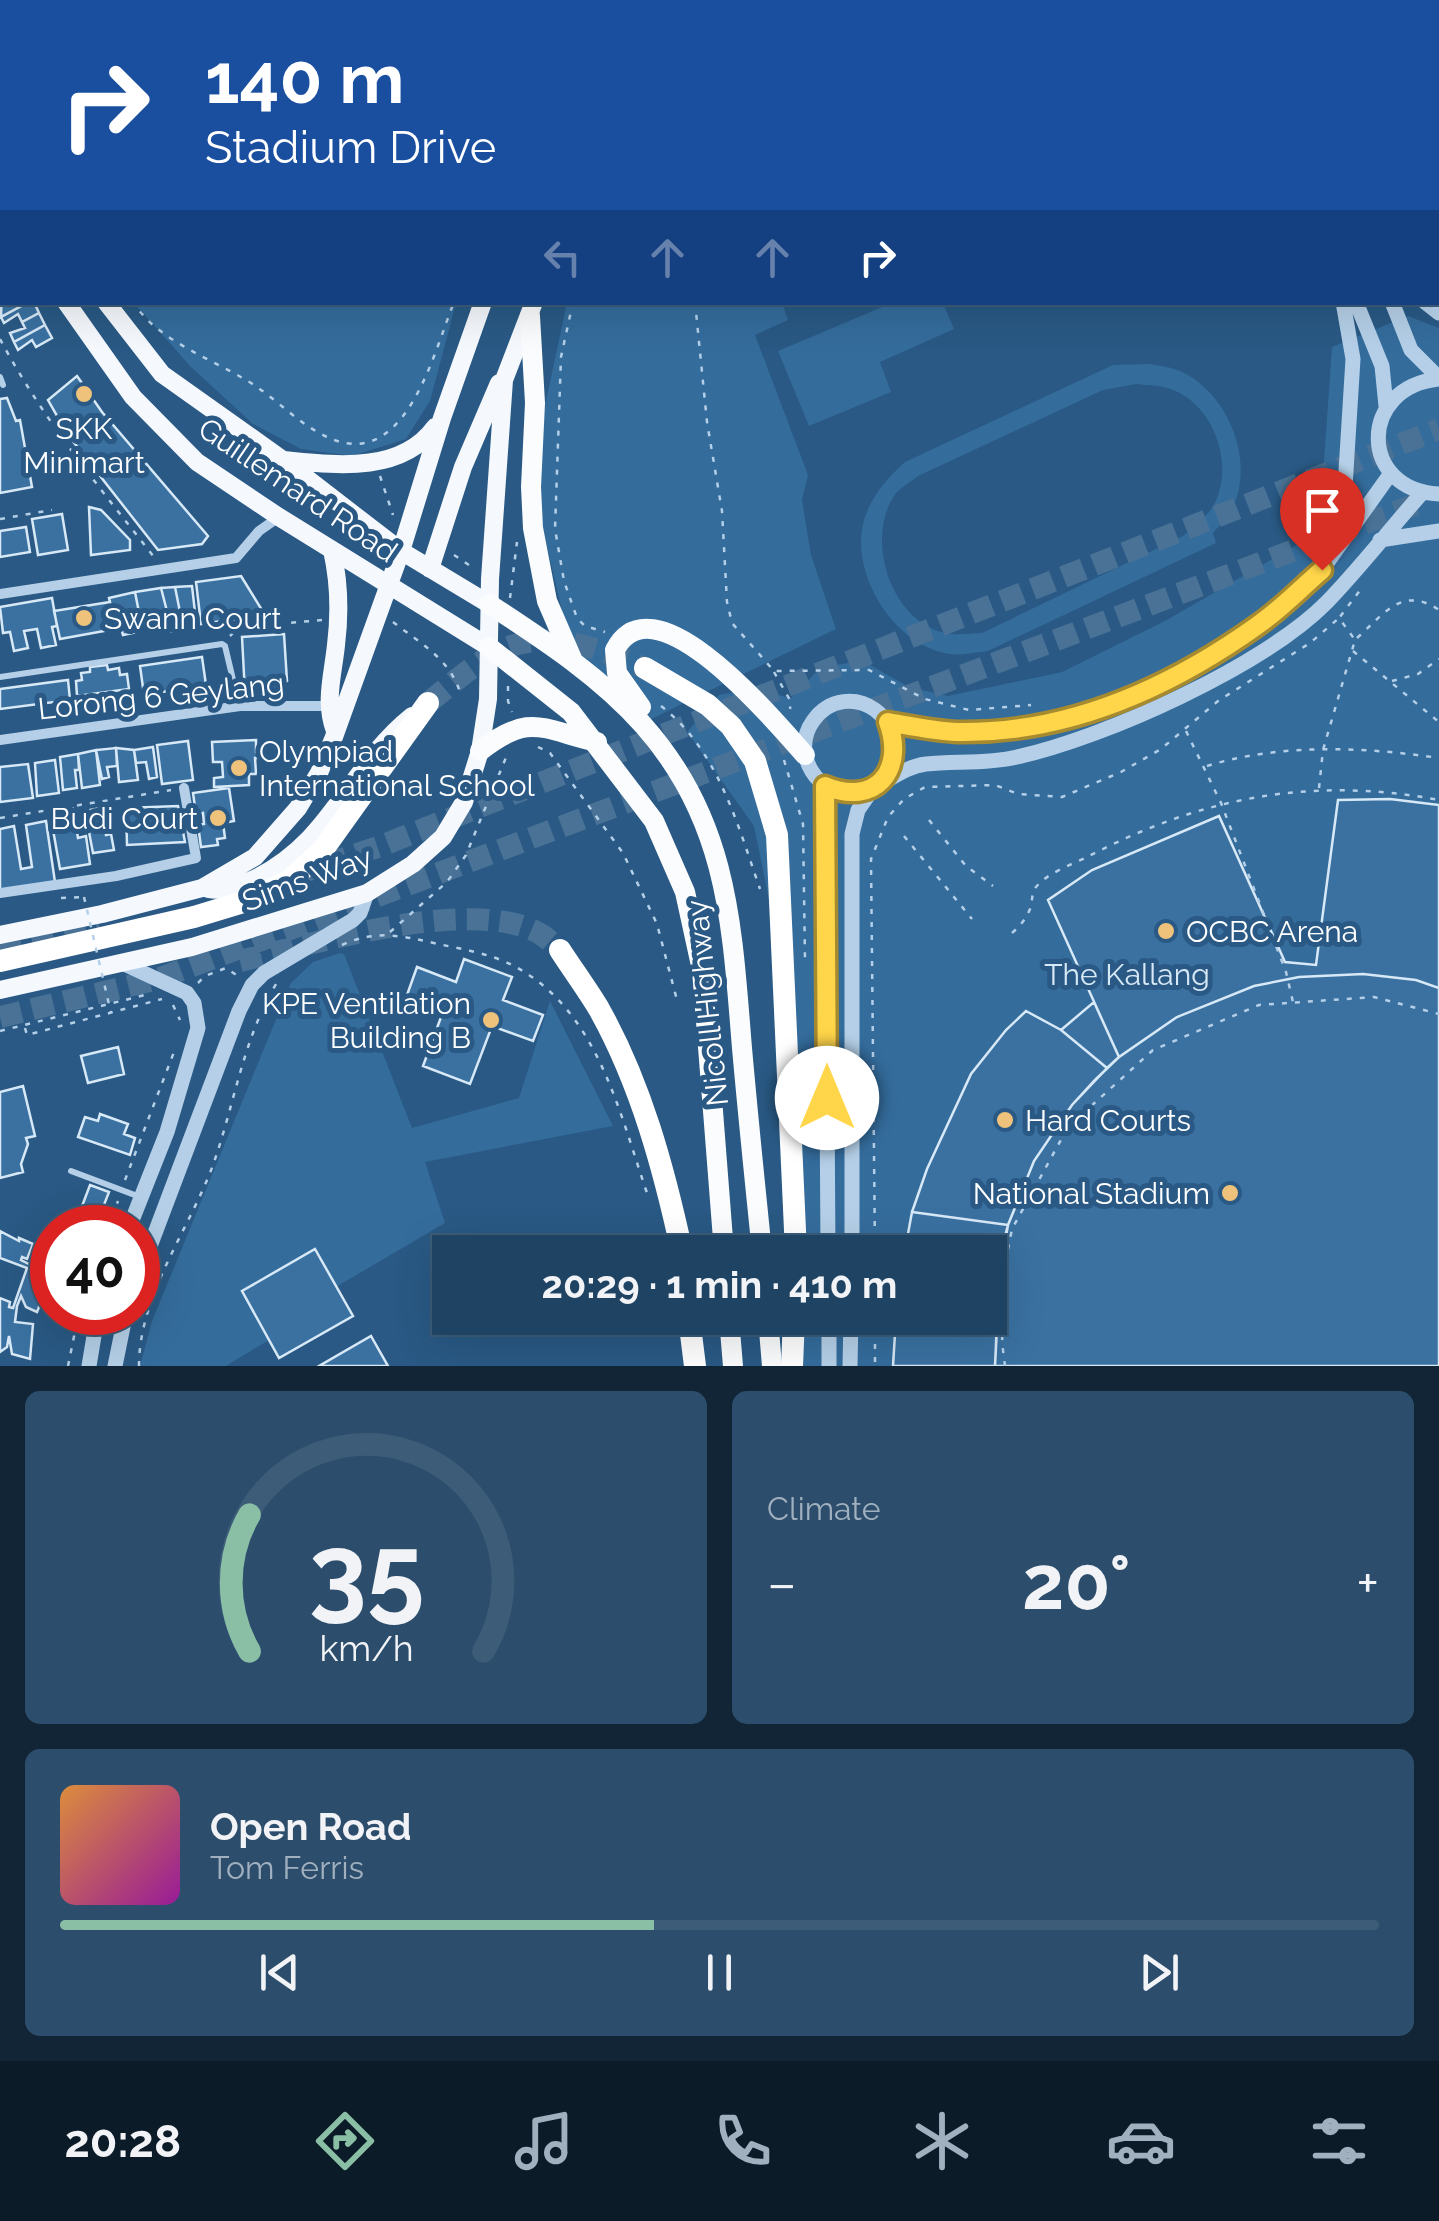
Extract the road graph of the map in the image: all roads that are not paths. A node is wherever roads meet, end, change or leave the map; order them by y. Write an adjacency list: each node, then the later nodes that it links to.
1 (68, 305): 16 (main road, Guillemard Road)
2 (108, 305): 12 (main road, Guillemard Road)
3 (482, 305): 11 (main road, Sims Way)
4 (1343, 305): 22 (street)
5 (1357, 305): 10 (street)
6 (1393, 305): 8 (street)
7 (532, 309): 9 (main road); 27 (highway)
8 (1439, 378): 10 (street)
9 (504, 380): 21 (main road); 25 (main road, Sims Way)
10 (1386, 406): 13 (street)
11 (442, 418): 12 (main road); 20 (main road, Sims Way)
12 (283, 460): 20 (main road, Guillemard Road)
13 (1390, 474): 14 (street); 22 (street)
14 (1422, 493): 15 (street); 18 (street)
15 (1439, 494)
16 (279, 518): 19 (main road, Guillemard Road); 24 (street)
17 (1439, 531): 18 (street)
18 (1380, 540): 39 (street)
19 (324, 545): 23 (main road, Guillemard Road); 32 (main road)
20 (400, 551): 21 (main road, Guillemard Road); 23 (main road, Sims Way)
21 (430, 569): 23 (main road); 25 (main road, Guillemard Road)
22 (1322, 570): 33 (street)
23 (388, 584): 26 (main road, Guillemard Road); 34 (main road, Sims Way)
24 (0, 594)
25 (489, 604): 26 (main road, Sims Way); 27 (highway, Nicoll Highway)
26 (488, 647): 36 (highway, Nicoll Highway); 37 (main road, Sims Way)
27 (574, 662): 42 (highway, Nicoll Highway)
28 (644, 668): 58 (highway)
29 (0, 677): 31 (lane)
30 (428, 703): 43 (main road); 48 (highway)
31 (240, 706): 32 (street, Lorong 6 Geylang); 35 (street, Lorong 6 Geylang)
32 (328, 706): 34 (main road)
33 (888, 722): 38 (street); 39 (street)
34 (336, 731): 43 (main road, Sims Way)
35 (0, 740)
36 (597, 742): 37 (highway); 56 (highway, Nicoll Highway)
37 (480, 750): 45 (main road, Sims Way)
38 (794, 758): 40 (street); 42 (highway)
39 (878, 784): 40 (street); 60 (street)
40 (825, 786): 59 (street)
41 (184, 788): 44 (street)
42 (714, 847): 57 (highway, Nicoll Highway)
43 (202, 888): 46 (main road, Sims Way)
44 (0, 893)
45 (367, 893): 49 (main road, Sims Way); 54 (street)
46 (0, 934)
47 (560, 950): 55 (highway)
48 (0, 960)
49 (122, 963): 50 (main road, Sims Way); 52 (street)
50 (0, 990)
51 (71, 1171): 52 (lane)
52 (141, 1198): 53 (street)
53 (138, 1205)
54 (160, 1219)
55 (678, 1235)
56 (723, 1235)
57 (760, 1235)
58 (795, 1235)
59 (828, 1235)
60 (852, 1235)
61 (94, 1335): 70 (street)
62 (121, 1335): 71 (street)
63 (691, 1335): 72 (highway)
64 (730, 1335): 73 (highway)
65 (775, 1335): 69 (highway)
66 (792, 1335): 69 (highway)
67 (829, 1335): 74 (street)
68 (851, 1335): 75 (street)
69 (788, 1364)
70 (89, 1366)
71 (115, 1366)
72 (695, 1366)
73 (733, 1366)
74 (829, 1366)
75 (850, 1366)

